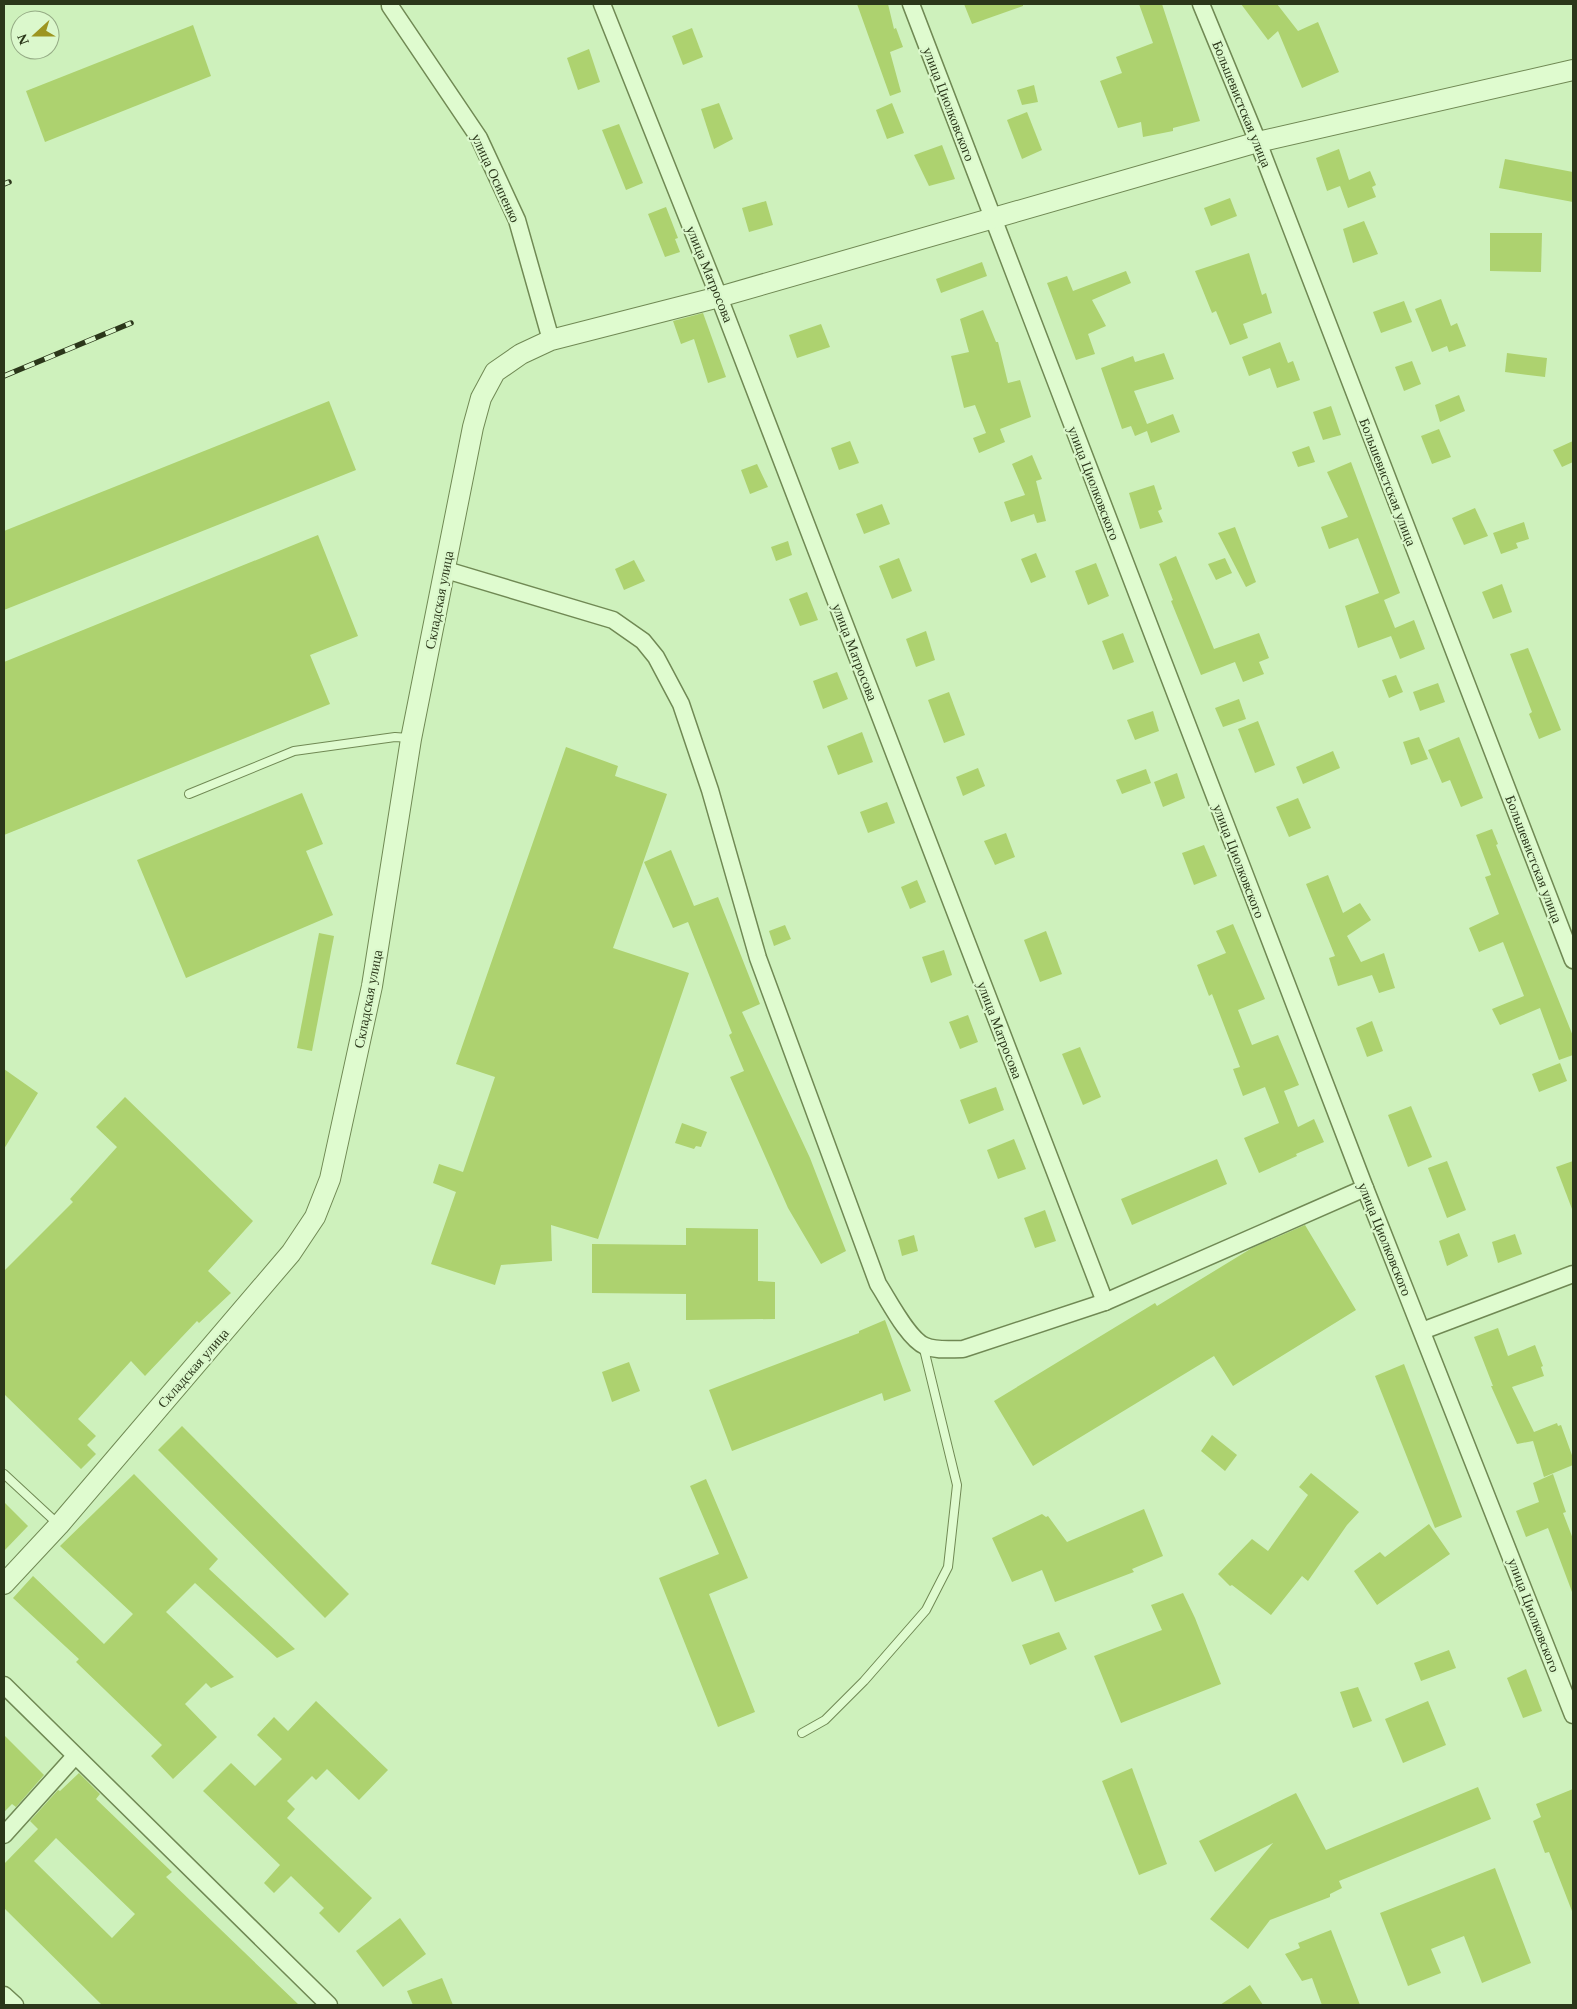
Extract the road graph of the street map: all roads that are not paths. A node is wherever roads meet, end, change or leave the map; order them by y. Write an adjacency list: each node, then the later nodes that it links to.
1 (602, 4): 8 (street, улица Матросова)
2 (912, 4): 7 (street, улица Циолковского)
3 (1201, 4): 6 (street, Большевистская улица)
4 (390, 6): 9 (street, улица Осипенко)
5 (1573, 70): 6 (street, Складская улица)
6 (1258, 142): 7 (street, Складская улица); 13 (street, Большевистская улица)
7 (992, 217): 8 (street, Складская улица); 14 (street, улица Циолковского)
8 (719, 296): 9 (street, Складская улица); 16 (street, улица Матросова)
9 (551, 340): 10 (street, Складская улица)
10 (446, 570): 11 (street, Складская улица); 18 (street)
11 (411, 739): 12 (lane); 20 (street, Складская улица)
12 (189, 794)
13 (1573, 960)
14 (1364, 1188): 16 (street); 17 (street, улица Циолковского)
15 (1573, 1274): 17 (street)
16 (1104, 1302): 18 (street)
17 (1422, 1331): 23 (street, улица Циолковского)
18 (923, 1345): 24 (lane)
19 (4, 1474): 20 (lane)
20 (58, 1525): 21 (street, Складская улица)
21 (4, 1584)
22 (4, 1685): 25 (street)
23 (1573, 1715)
24 (802, 1733)
25 (75, 1756): 26 (street); 29 (street)
26 (4, 1835)
27 (4, 1995): 28 (street)
28 (15, 2005)
29 (329, 2005)

